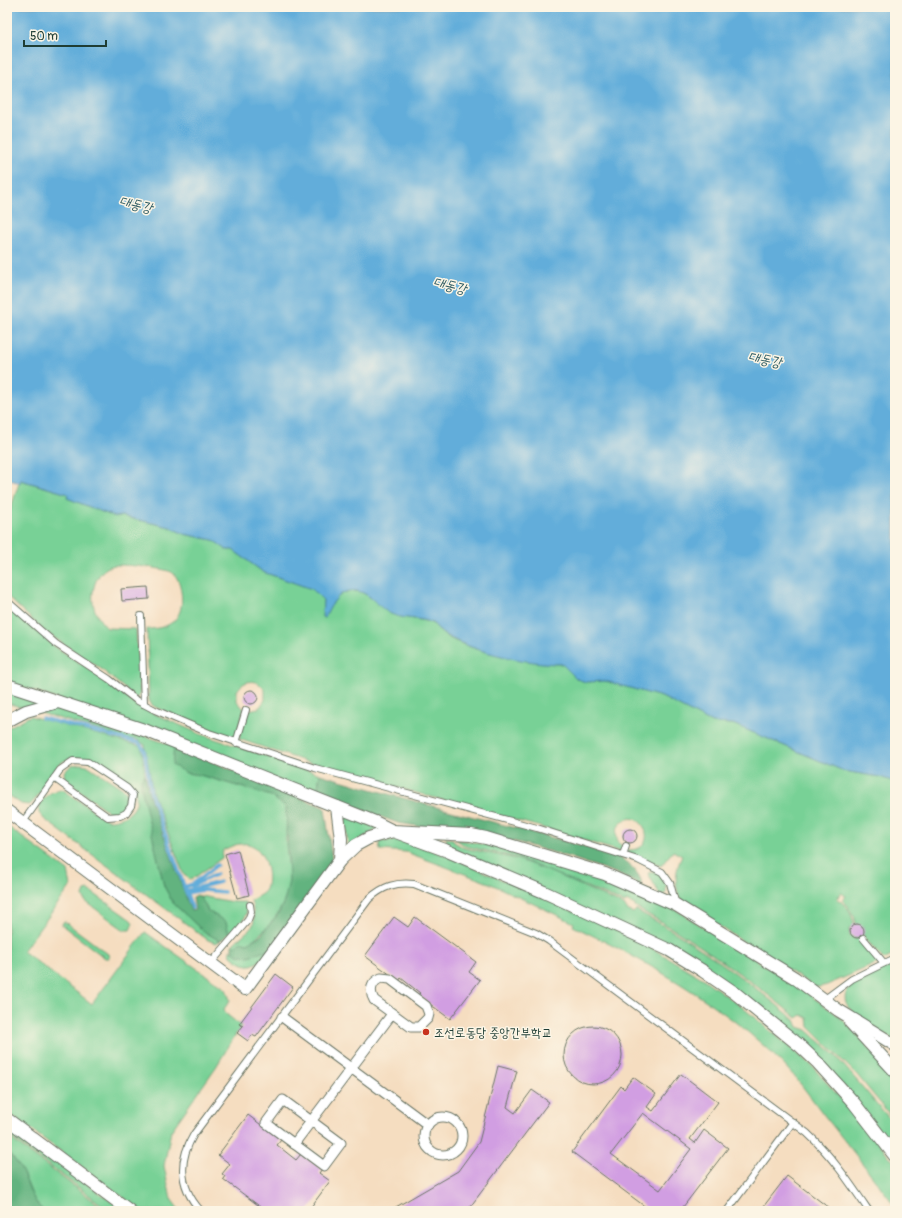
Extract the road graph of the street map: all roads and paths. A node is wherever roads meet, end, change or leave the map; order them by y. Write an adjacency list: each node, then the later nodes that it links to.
1 (7, 602): 5 (lane)
2 (141, 616): 5 (lane)
3 (7, 685): 4 (street)
4 (59, 702): 7 (street); 10 (street)
5 (144, 704): 8 (lane)
6 (246, 710): 8 (lane)
7 (7, 721)
8 (236, 743): 15 (lane)
9 (54, 778): 9 (lane); 12 (lane)
10 (337, 807): 13 (street); 16 (street)
11 (7, 810): 12 (street)
12 (23, 822): 21 (street)
13 (393, 831): 16 (street); 18 (street); 35 (street)
14 (626, 846): 15 (lane)
15 (623, 855): 18 (lane)
16 (340, 860): 21 (street)
17 (250, 905): 21 (lane)
18 (676, 905): 23 (street)
19 (863, 938): 22 (lane)
20 (895, 958): 22 (lane)
21 (211, 963)
22 (884, 963): 23 (lane)
23 (825, 999): 24 (street)
24 (838, 1010): 27 (street); 29 (street)
25 (392, 1014): 25 (street); 28 (street)
26 (282, 1016): 28 (street); 32 (lane); 37 (lane)
27 (895, 1045)
28 (351, 1068): 31 (street); 33 (street)
29 (895, 1071)
30 (7, 1119): 36 (street)
31 (312, 1121): 34 (street); 34 (street); 34 (street)
32 (793, 1122): 38 (lane); 39 (lane)
33 (428, 1125): 33 (street)
34 (294, 1144)
35 (895, 1156)
36 (130, 1211)
37 (201, 1211)
38 (727, 1211)
39 (869, 1211)

